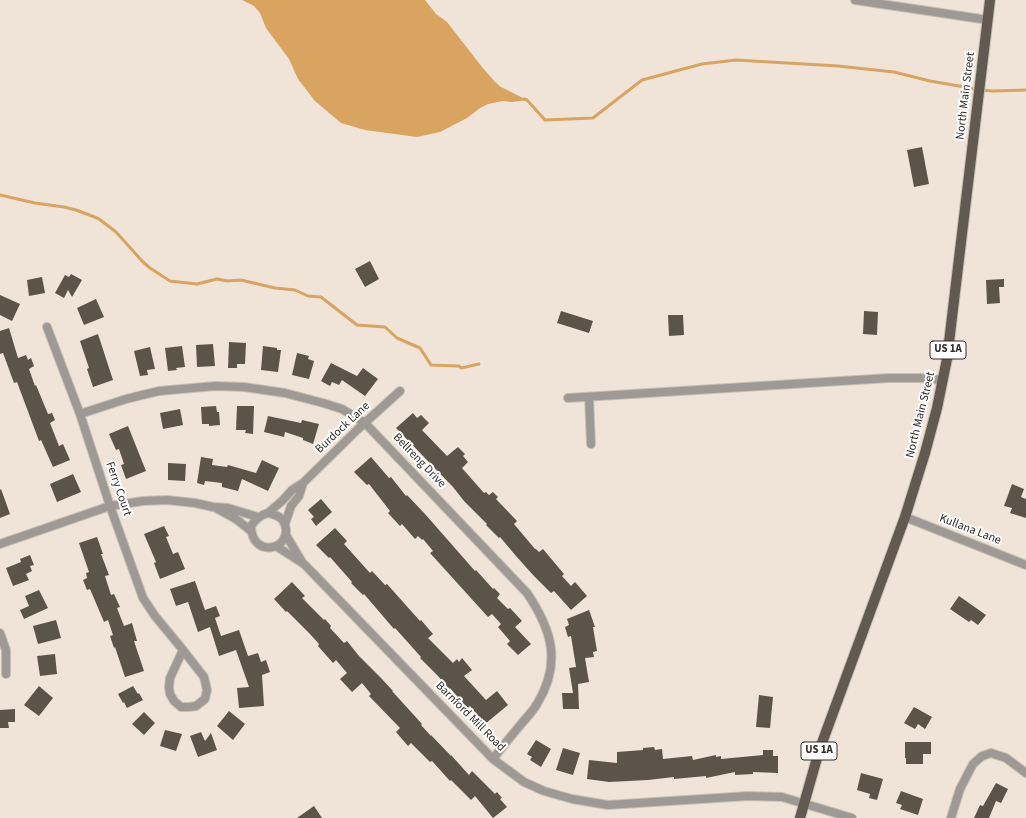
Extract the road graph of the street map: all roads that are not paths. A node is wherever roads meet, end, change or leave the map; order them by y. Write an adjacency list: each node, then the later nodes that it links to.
1 (855, 0): 3 (street)
2 (990, 0): 3 (main road, North Main Street / US 1A)
3 (988, 20): 5 (main road, North Main Street / US 1A)
4 (47, 327): 9 (street, Ferry Court)
5 (943, 380): 7 (street); 17 (main road, North Main Street / US 1A)
6 (400, 391): 10 (street, Burdock Lane)
7 (589, 397): 8 (street); 11 (street)
8 (568, 398)
9 (80, 414): 10 (street, Bellreng Drive); 13 (street, Ferry Court)
10 (365, 423): 12 (street, Burdock Lane); 28 (street, Bellreng Drive)
11 (591, 444)
12 (303, 483): 15 (street, Burdock Lane); 18 (street, Burdock Lane)
13 (110, 506): 14 (street, Barnford Mill Road); 21 (street, Barnford Mill Road); 26 (street, Ferry Court)
14 (213, 507): 16 (street, Barnford Mill Road); 19 (street, Barnford Mill Road)
15 (268, 513): 16 (street); 18 (street)
16 (258, 517): 19 (street)
17 (904, 517): 24 (street, Kullana Lane); 30 (main road, North Main Street / US 1A)
18 (285, 524): 20 (street, Barnford Mill Road)
19 (251, 531): 22 (street, Barnford Mill Road)
20 (286, 535): 22 (street); 23 (street, Barnford Mill Road)
21 (0, 544)
22 (276, 546): 23 (street, Barnford Mill Road)
23 (304, 564): 28 (street, Barnford Mill Road)
24 (1026, 564)
25 (0, 633): 27 (street)
26 (183, 650): 26 (street, Ferry Court)
27 (6, 674)
28 (492, 759): 30 (street, Barnford Mill Road)
29 (1026, 773): 33 (street)
30 (804, 804): 31 (main road, North Main Street / US 1A); 32 (street, Barnford Mill Road)
31 (800, 818)
32 (852, 818)
33 (951, 818)

